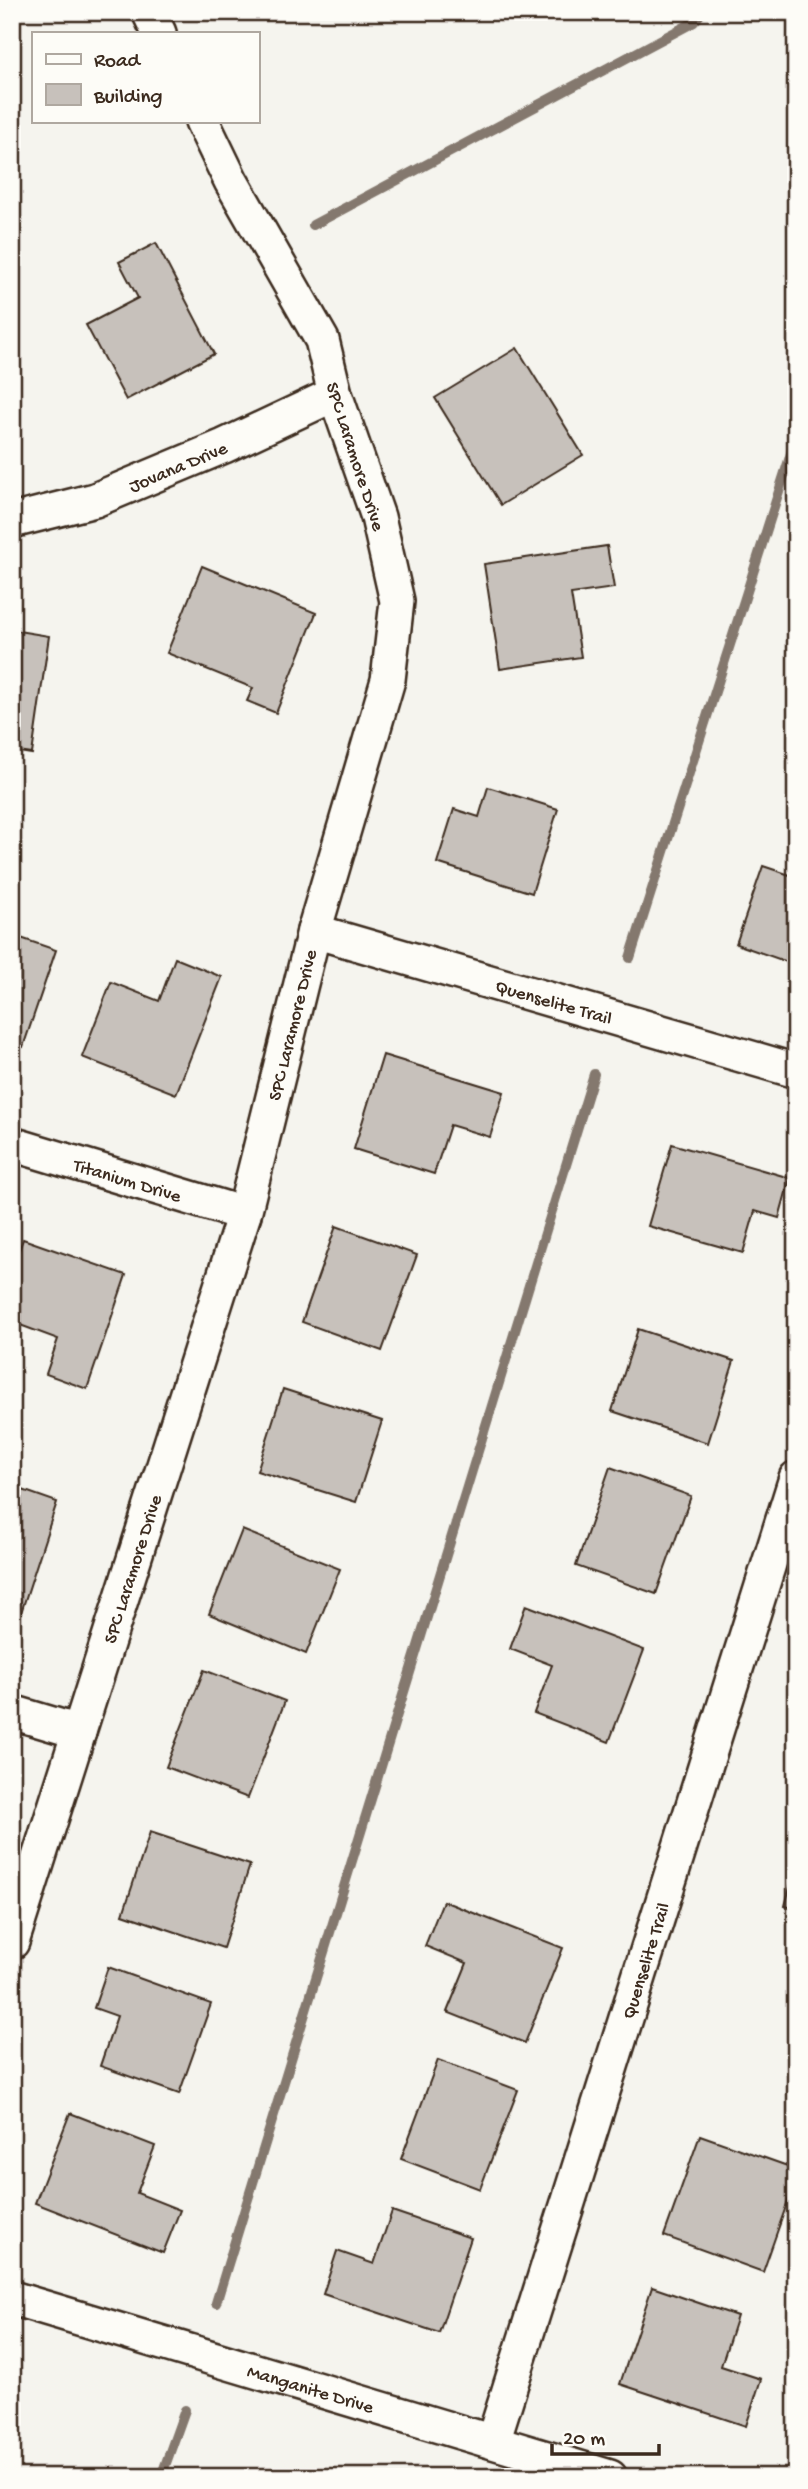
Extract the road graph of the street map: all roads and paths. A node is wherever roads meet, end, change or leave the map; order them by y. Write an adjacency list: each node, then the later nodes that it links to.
1 (149, 12): 2 (street)
2 (159, 32)
3 (202, 122): 4 (street, SPC Laramore Drive)
4 (335, 394): 5 (street, Jovana Drive); 6 (street, SPC Laramore Drive)
5 (12, 521)
6 (314, 931): 7 (street, Quenselite Trail); 9 (street, SPC Laramore Drive)
7 (796, 1071)
8 (12, 1144): 9 (street, Titanium Drive)
9 (244, 1214): 12 (street, SPC Laramore Drive)
10 (796, 1478): 15 (street, Quenselite Trail)
11 (12, 1712): 12 (street)
12 (79, 1732): 13 (street, SPC Laramore Drive)
13 (12, 1942)
14 (12, 2298): 15 (street, Manganite Drive)
15 (493, 2441): 16 (street, Manganite Drive)
16 (610, 2477)

